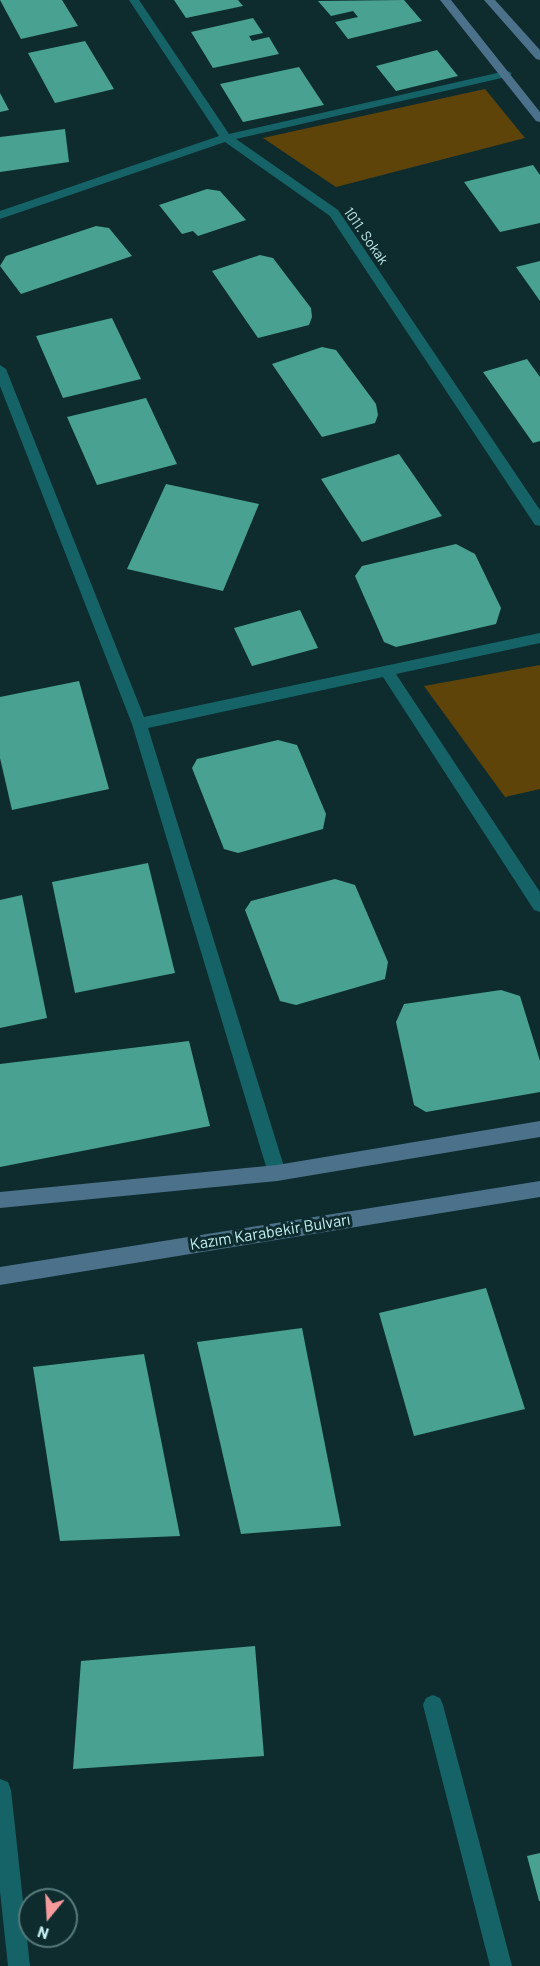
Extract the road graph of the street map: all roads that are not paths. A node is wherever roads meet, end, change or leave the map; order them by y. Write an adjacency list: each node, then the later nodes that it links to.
1 (134, 0): 7 (street, 1011. Sokak)
2 (445, 0): 5 (main road)
3 (489, 0): 4 (main road)
4 (540, 57)
5 (506, 74): 6 (main road); 7 (street)
6 (540, 118)
7 (225, 138): 8 (street); 11 (street, 1011. Sokak)
8 (0, 215)
9 (0, 369): 15 (street)
10 (540, 494): 11 (street)
11 (525, 499): 12 (street, 1011. Sokak)
12 (540, 521)
13 (540, 638): 14 (street)
14 (387, 672): 15 (street); 16 (street)
15 (139, 724): 18 (street)
16 (540, 905)
17 (540, 1129): 18 (main road)
18 (277, 1173): 20 (main road)
19 (540, 1189): 21 (main road, Kazım Karabekir Bulvarı)
20 (0, 1200)
21 (0, 1276)
22 (433, 1705): 25 (street)
23 (0, 1790): 24 (street)
24 (20, 1966)
25 (501, 1966)

